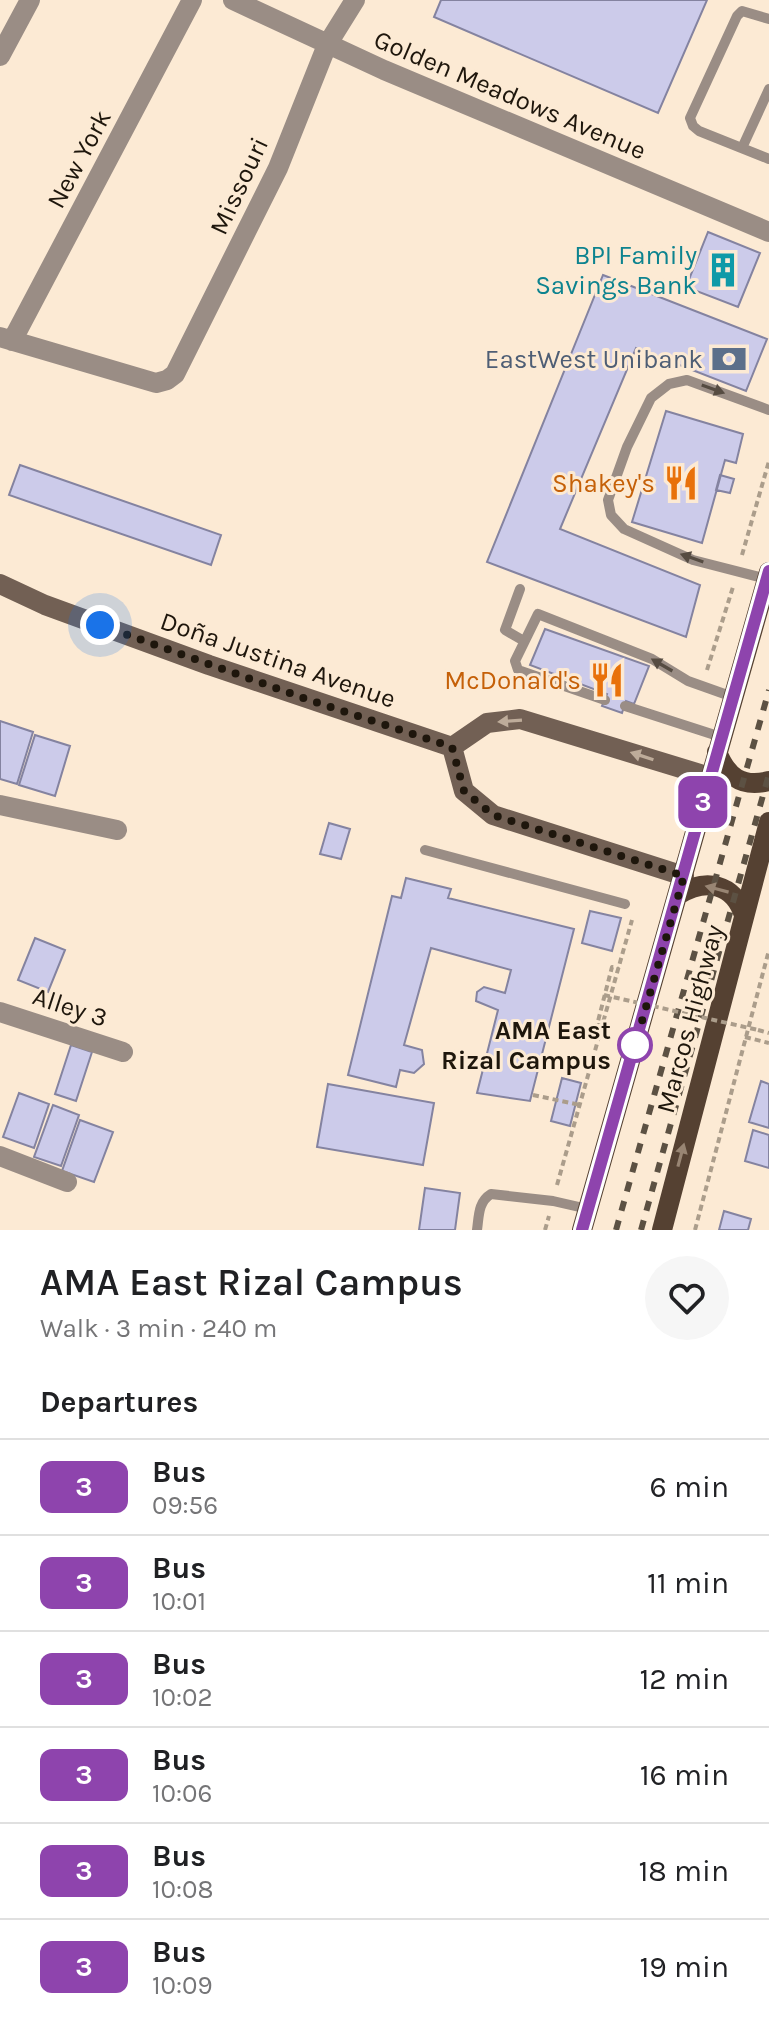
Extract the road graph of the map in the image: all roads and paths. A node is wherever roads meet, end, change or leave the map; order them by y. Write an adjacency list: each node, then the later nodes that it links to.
1 (30, 0): 7 (street)
2 (192, 0): 12 (street, New York)
3 (233, 0): 6 (street, Golden Meadows Avenue)
4 (355, 0): 6 (street, Missouri)
5 (769, 19): 9 (lane)
6 (327, 45): 11 (street, Golden Meadows Avenue); 12 (street, Missouri)
7 (0, 56)
8 (769, 89): 9 (lane)
9 (742, 148): 10 (lane)
10 (769, 159)
11 (769, 232)
12 (6, 339)
13 (769, 410): 15 (lane, one-way to 13)
14 (769, 461): 15 (path)
15 (738, 570): 16 (lane); 20 (path)
16 (768, 575): 21 (main road, Marcos Highway)
17 (0, 584): 25 (street, Doña Justina Avenue)
18 (520, 589): 19 (lane)
19 (524, 641): 20 (lane, one-way to 19); 22 (lane)
20 (702, 687): 21 (lane)
21 (733, 697): 24 (main road, Marcos Highway)
22 (605, 700)
23 (625, 706): 24 (lane)
24 (719, 745): 26 (main road, Marcos Highway); 27 (main road)
25 (452, 747): 26 (street, one-way to 25); 32 (street)
26 (710, 777): 32 (main road, Marcos Highway)
27 (769, 781)
28 (0, 805): 30 (street)
29 (769, 822): 34 (main road, Marcos Highway)
30 (117, 830)
31 (425, 850): 33 (lane)
32 (681, 886): 34 (main road, one-way to 32); 50 (main road, Marcos Highway)
33 (625, 904)
34 (744, 915): 54 (main road, Marcos Highway, one-way to 34)
35 (632, 919): 37 (path)
36 (769, 950): 42 (path)
37 (619, 969): 38 (path); 40 (path)
38 (604, 995): 40 (path); 41 (path, bridge)
39 (0, 1012): 44 (street, Alley 3)
40 (602, 1025): 46 (path)
41 (769, 1033)
42 (745, 1037): 43 (path); 55 (path)
43 (769, 1043)
44 (123, 1052)
45 (533, 1095): 46 (path)
46 (580, 1105): 49 (path)
47 (0, 1156): 48 (street)
48 (67, 1182)
49 (553, 1201): 50 (lane); 51 (lane); 52 (path)
50 (588, 1209): 53 (main road, Marcos Highway)
51 (477, 1230)
52 (545, 1230)
53 (582, 1230)
54 (662, 1230)
55 (695, 1230)

